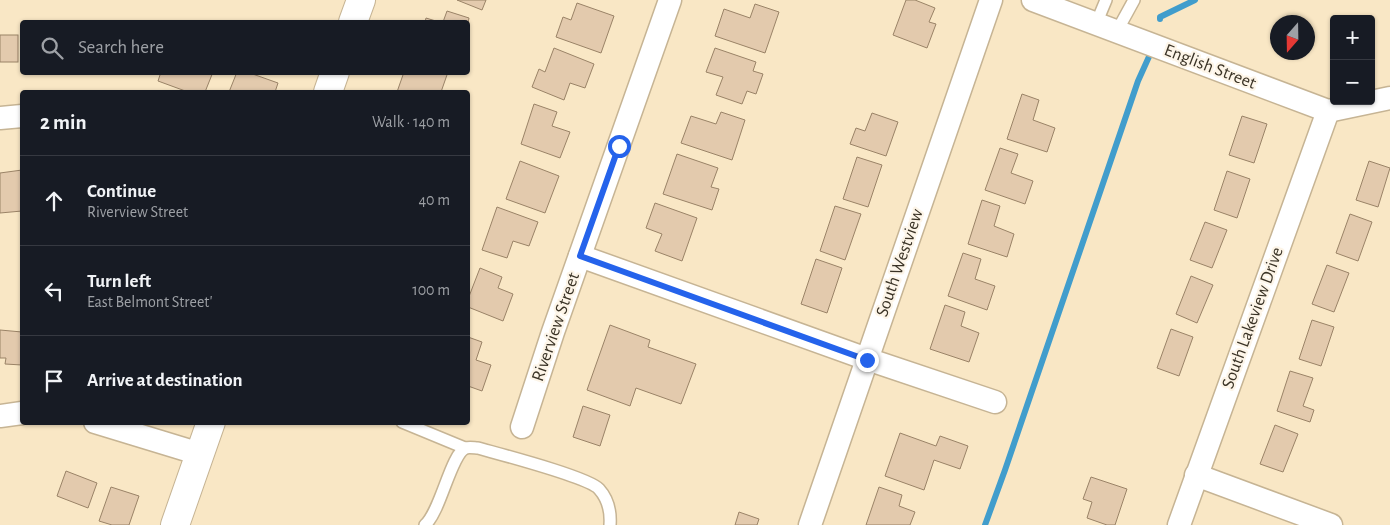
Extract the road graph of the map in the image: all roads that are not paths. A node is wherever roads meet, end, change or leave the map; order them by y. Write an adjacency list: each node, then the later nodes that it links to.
1 (361, 0): 7 (street)
2 (670, 0): 16 (street, Riverview Street)
3 (991, 0): 17 (street, South Westview)
4 (1106, 0): 8 (lane)
5 (1134, 0): 9 (lane)
6 (1038, 1): 8 (street, English Street)
7 (354, 20)
8 (1096, 24): 9 (street, English Street)
9 (1117, 32): 13 (street, English Street)
10 (334, 75): 11 (street)
11 (329, 90)
12 (1390, 98): 13 (street)
13 (1328, 111): 27 (street, South Lakeview Drive)
14 (20, 116): 15 (street)
15 (0, 118)
16 (580, 256): 17 (street); 24 (street, Riverview Street)
17 (867, 360): 18 (street); 31 (street, South Westview)
18 (995, 402)
19 (20, 414): 20 (street)
20 (0, 416)
21 (105, 425): 26 (street)
22 (210, 425): 26 (street)
23 (409, 425): 25 (lane)
24 (522, 427)
25 (465, 448): 29 (lane); 30 (lane)
26 (200, 454): 28 (street)
27 (1196, 475): 32 (street, South Lakeview Drive); 33 (street)
28 (174, 525)
29 (425, 525)
30 (610, 525)
31 (810, 525)
32 (1178, 525)
33 (1331, 525)

